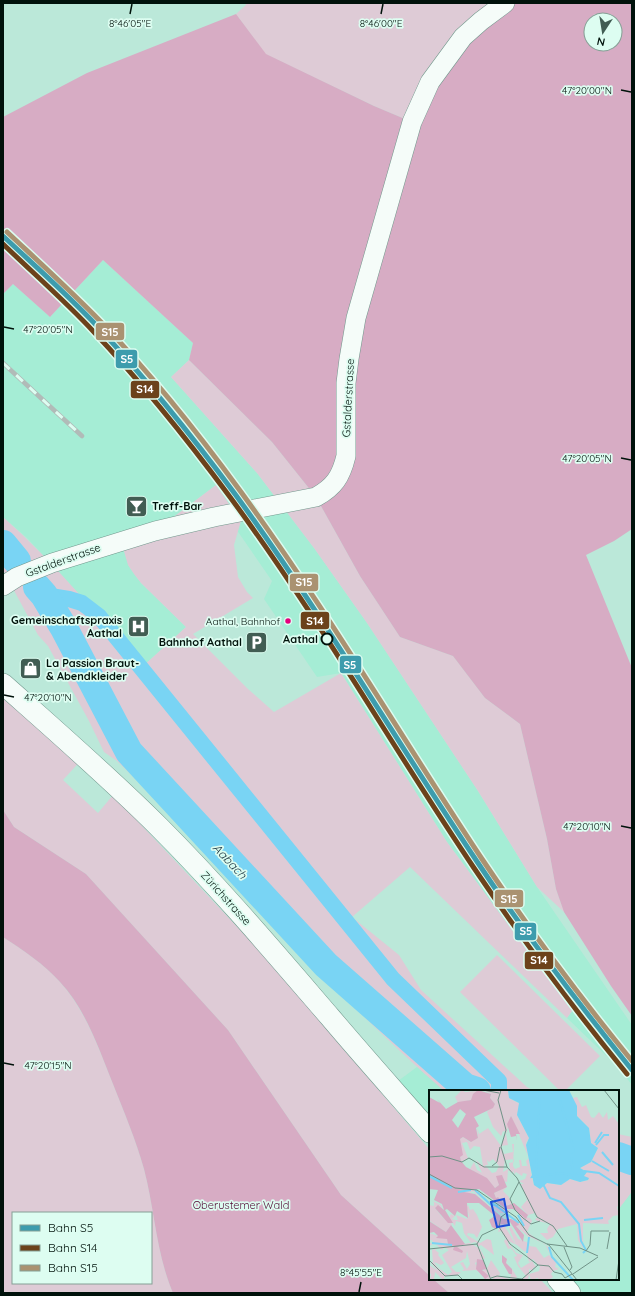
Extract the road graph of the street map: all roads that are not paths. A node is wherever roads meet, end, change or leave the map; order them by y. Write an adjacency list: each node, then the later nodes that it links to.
1 (505, 3): 2 (street, Gstalderstrasse)
2 (3, 586)
3 (3, 684): 4 (main road, Zürichstrasse)
4 (429, 1131)
5 (559, 1280): 6 (main road)
6 (570, 1293)

